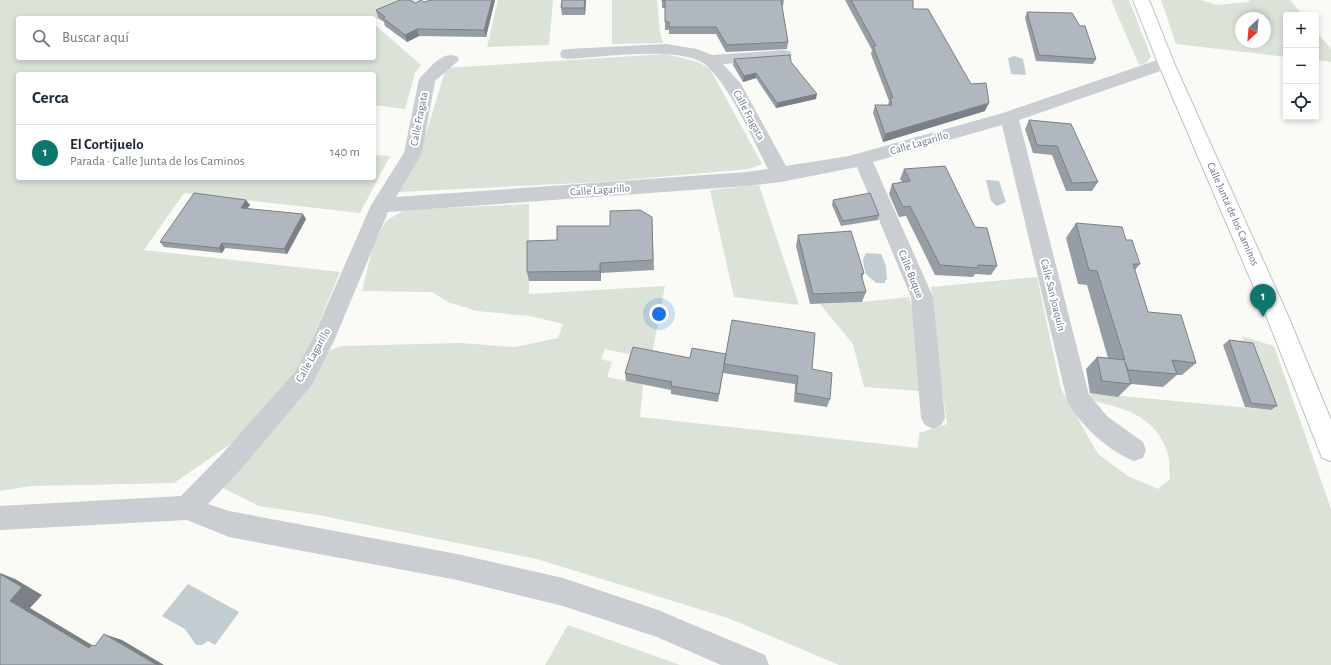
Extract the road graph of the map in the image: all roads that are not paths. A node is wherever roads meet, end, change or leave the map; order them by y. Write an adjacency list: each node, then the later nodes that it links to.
1 (1141, 0): 6 (main road, Calle Junta de los Caminos)
2 (568, 54): 5 (street, Calle Fragata)
3 (784, 55): 5 (street, Calle Fragata)
4 (451, 60): 10 (street, Calle Fragata)
5 (710, 60): 9 (street, Calle Fragata)
6 (1166, 63): 7 (street, Calle Lagarillo); 13 (main road, Calle Junta de los Caminos)
7 (1009, 117): 8 (street, Calle Lagarillo); 12 (street, Calle San Joaquín)
8 (862, 160): 9 (street, Calle Lagarillo); 11 (street, Calle Buque)
9 (781, 175): 10 (street, Calle Lagarillo)
10 (381, 205): 14 (street, Calle Lagarillo)
11 (933, 418)
12 (1134, 450)
13 (1331, 450)
14 (187, 508): 15 (street); 16 (street)
15 (0, 518)
16 (754, 665)

